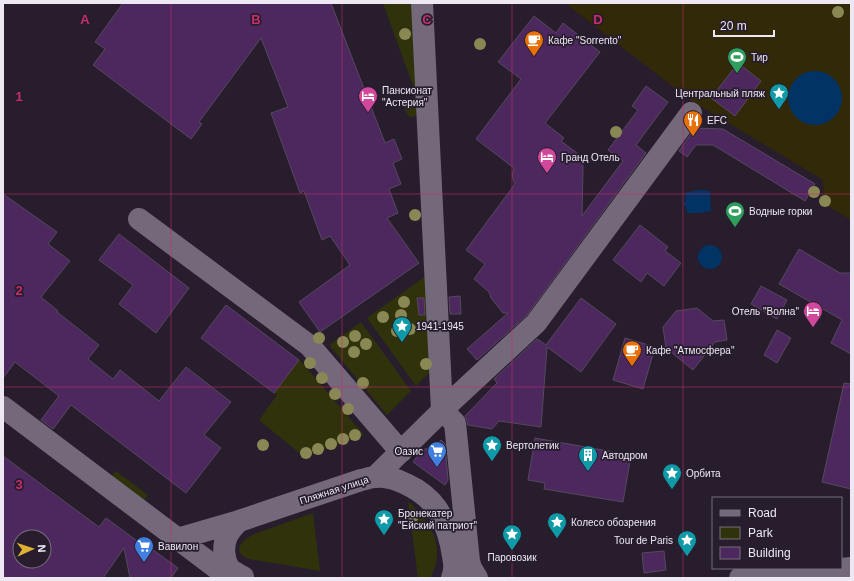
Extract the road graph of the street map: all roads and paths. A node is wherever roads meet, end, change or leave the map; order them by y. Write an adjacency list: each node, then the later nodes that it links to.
1 (422, 3): 5 (street)
2 (691, 113): 5 (street)
3 (139, 219): 6 (street)
4 (3, 407): 9 (street)
5 (442, 410): 6 (street); 14 (street)
6 (401, 452): 7 (street)
7 (375, 477): 8 (street, Пляжная улица); 11 (street, Пляжная улица)
8 (240, 521): 9 (street, Пляжная улица); 13 (street)
9 (177, 538): 12 (street)
10 (840, 569): 15 (street)
11 (454, 575)
12 (242, 578)
13 (245, 578)
14 (477, 578)
15 (740, 578)

